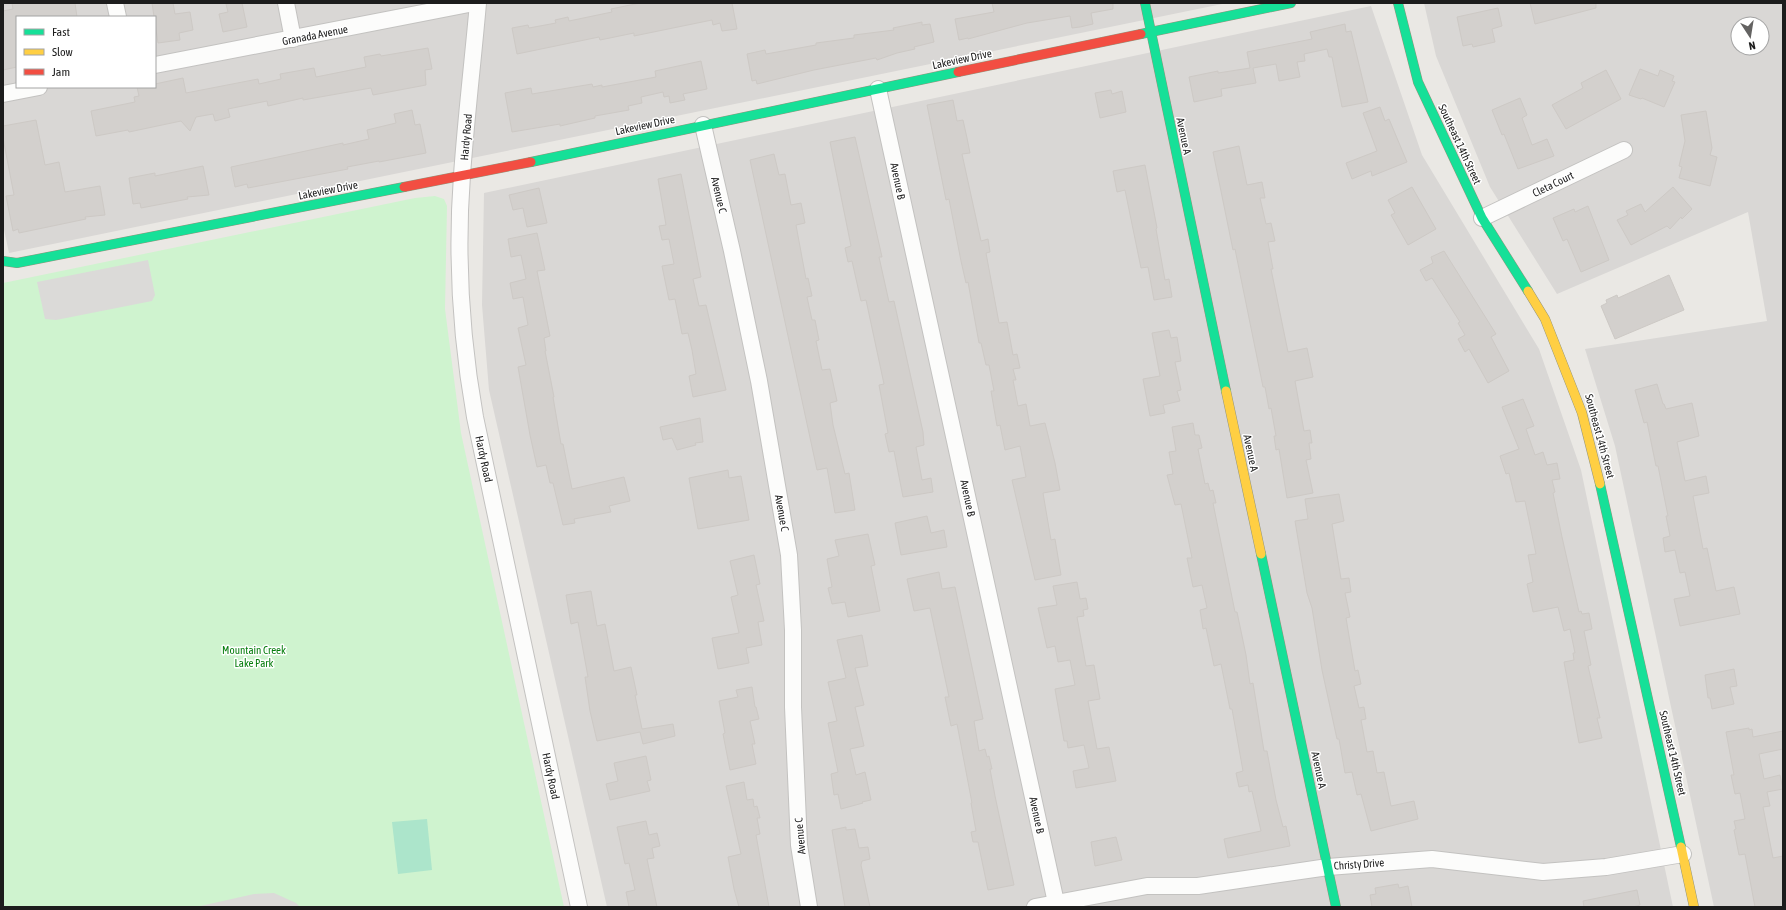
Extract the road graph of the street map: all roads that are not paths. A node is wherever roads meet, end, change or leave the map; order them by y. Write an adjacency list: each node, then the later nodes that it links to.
1 (115, 3): 8 (street)
2 (286, 3): 10 (street)
3 (474, 3): 10 (street, Granada Avenue)
4 (478, 3): 17 (street, Hardy Road)
5 (1145, 3): 9 (street, Avenue A)
6 (1291, 3): 9 (street, Lakeview Drive)
7 (1398, 3): 18 (street, Southeast 14th Street)
8 (118, 16)
9 (1151, 32): 13 (street, Lakeview Drive); 21 (street, Avenue A)
10 (293, 39): 11 (street, Granada Avenue)
11 (156, 65)
12 (34, 88): 14 (street)
13 (878, 89): 15 (street, Lakeview Drive); 22 (street, Avenue B)
14 (3, 94)
15 (703, 125): 17 (street, Lakeview Drive); 24 (street, Avenue C)
16 (1624, 150): 18 (street, Cleta Court)
17 (462, 176): 19 (street, Lakeview Drive); 23 (street, Hardy Road)
18 (1482, 218): 20 (street, Southeast 14th Street)
19 (3, 261)
20 (1683, 854): 21 (street, Christy Drive); 27 (street, Southeast 14th Street)
21 (1328, 867): 22 (street, Christy Drive); 26 (street, Avenue A)
22 (1057, 905): 25 (street, Christy Drive)
23 (579, 907)
24 (809, 907)
25 (1035, 907)
26 (1336, 907)
27 (1694, 907)

